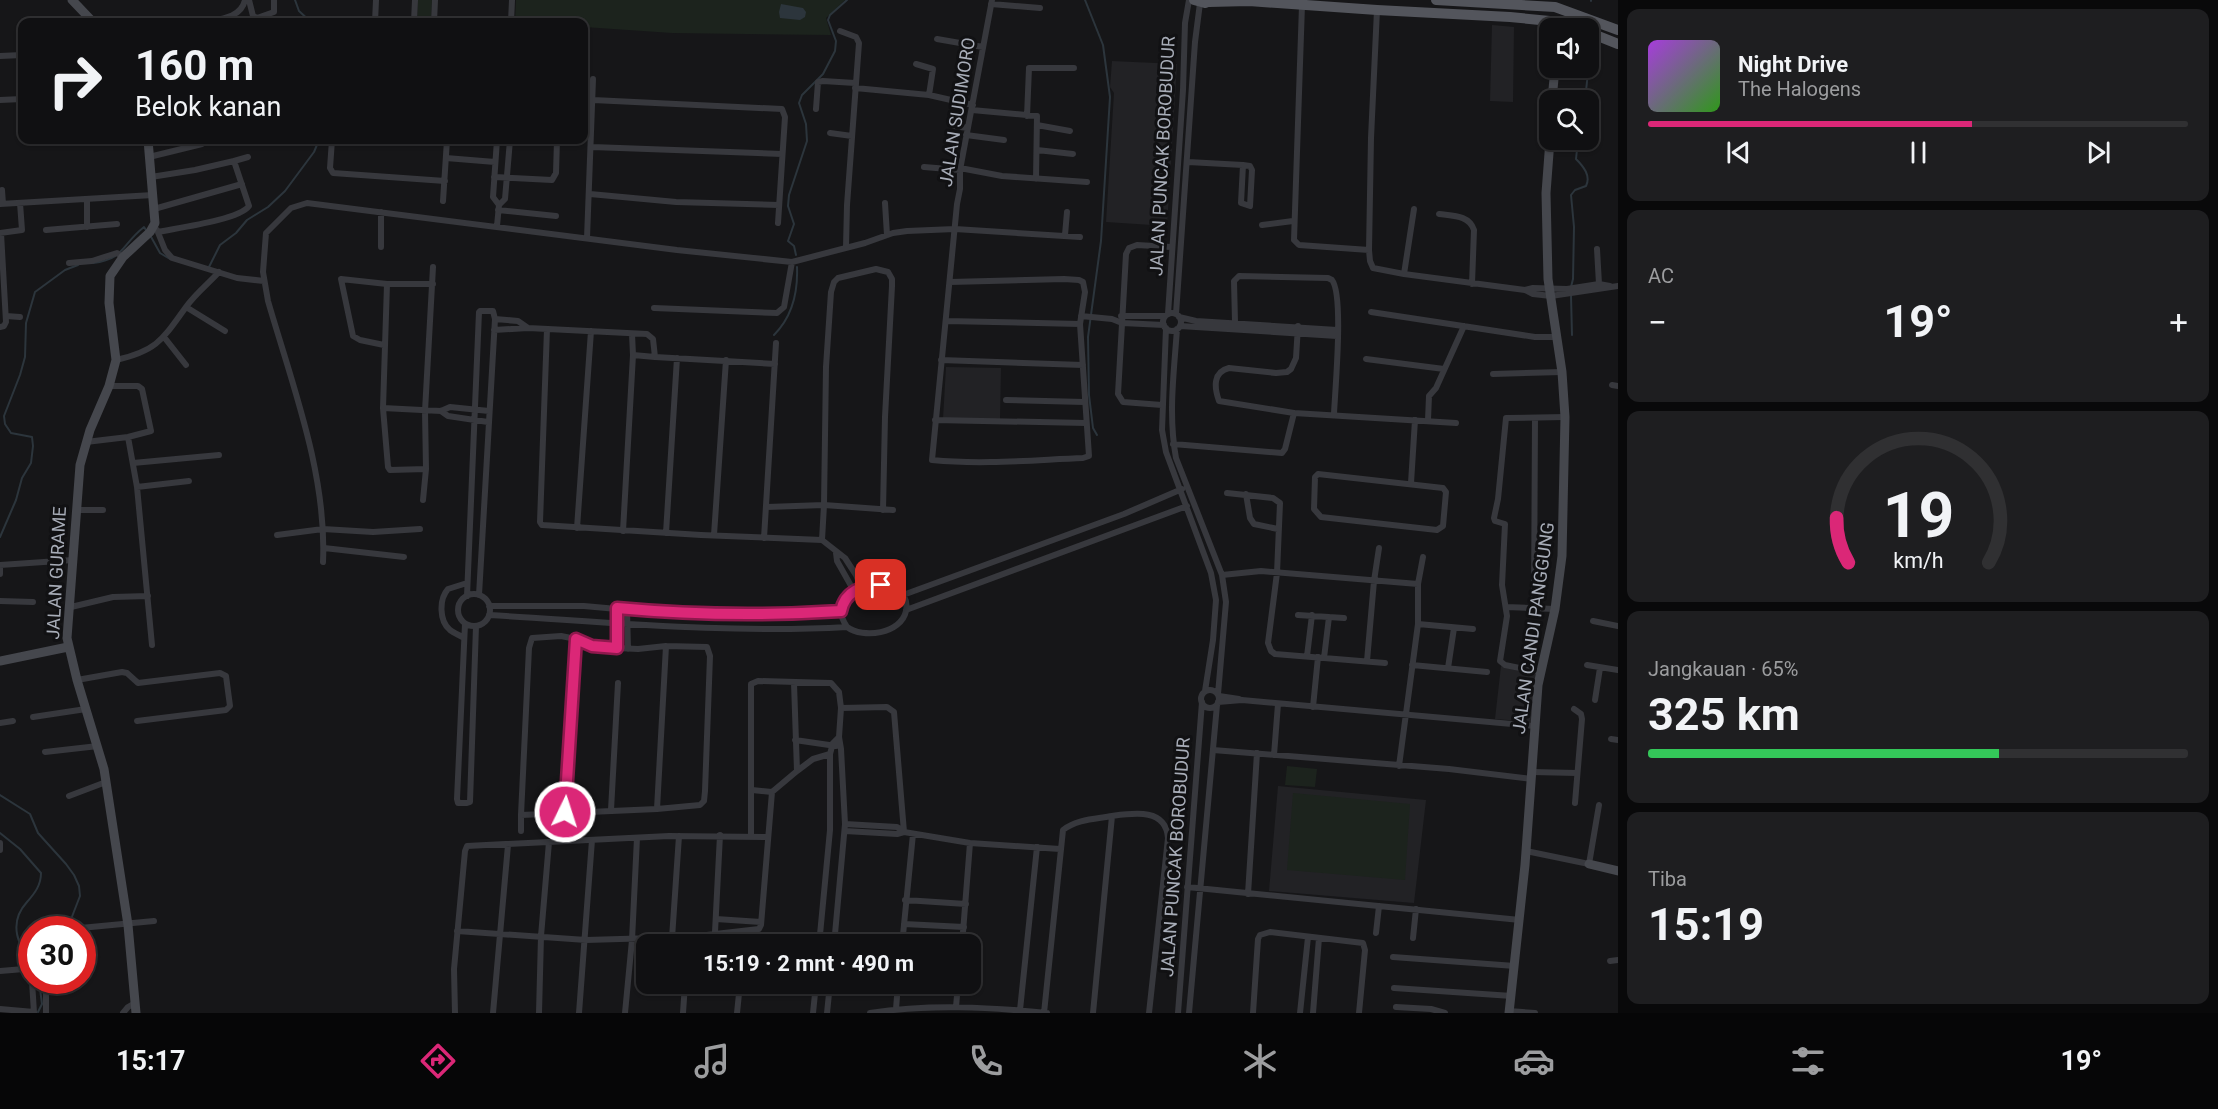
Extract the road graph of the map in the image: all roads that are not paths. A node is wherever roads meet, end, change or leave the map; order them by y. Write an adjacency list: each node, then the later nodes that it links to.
1 (72, 0): 18 (street)
2 (247, 0): 3 (street); 19 (street)
3 (274, 0)
4 (376, 0): 20 (street)
5 (415, 0): 21 (street)
6 (435, 0): 22 (street)
7 (512, 0): 23 (street)
8 (1189, 0): 37 (street, JALAN PUNCAK BOROBUDUR)
9 (1436, 0): 11 (main road)
10 (1204, 1): 14 (main road); 38 (street, JALAN PUNCAK BOROBUDUR)
11 (1492, 1): 13 (main road)
12 (991, 2): 16 (street); 30 (street, JALAN SUDIMORO)
13 (1555, 4): 25 (main road)
14 (1302, 5): 17 (main road); 99 (street)
15 (1404, 6): 17 (main road); 24 (main road)
16 (1040, 8)
17 (1377, 10): 117 (street)
18 (89, 18)
19 (220, 18)
20 (375, 18)
21 (414, 18)
22 (434, 18)
23 (511, 18)
24 (1539, 21)
25 (1618, 30)
26 (840, 31): 36 (street)
27 (1599, 36): 29 (main road)
28 (937, 39): 30 (street)
29 (1618, 44)
30 (983, 47): 43 (street, JALAN SUDIMORO)
31 (18, 55): 32 (street)
32 (0, 56)
33 (916, 64): 39 (street)
34 (1074, 68): 45 (street)
35 (593, 79): 42 (street)
36 (855, 85): 39 (street); 44 (street); 51 (street)
37 (1183, 90): 38 (street); 91 (street, JALAN PUNCAK BOROBUDUR)
38 (1192, 90): 70 (street, JALAN PUNCAK BOROBUDUR)
39 (929, 95): 43 (street)
40 (18, 99): 41 (street)
41 (0, 100)
42 (593, 100): 60 (street); 63 (street)
43 (973, 108): 45 (street); 49 (street, JALAN SUDIMORO)
44 (816, 109)
45 (1027, 116): 46 (street)
46 (1037, 125): 48 (street); 61 (street)
47 (954, 126): 49 (street)
48 (1070, 130)
49 (967, 132): 52 (street); 73 (street, JALAN SUDIMORO)
50 (830, 133): 51 (street)
51 (852, 136): 114 (street)
52 (1004, 140)
53 (147, 144): 65 (street)
54 (202, 144): 65 (street)
55 (332, 144): 78 (street)
56 (447, 144): 67 (street)
57 (497, 144): 69 (street)
58 (510, 144): 76 (street)
59 (557, 144): 76 (street)
60 (592, 147): 63 (street); 82 (street)
61 (1037, 150): 64 (street); 77 (street)
62 (1549, 150): 133 (street, JALAN CANDI PANGGUNG)
63 (782, 154): 89 (street)
64 (1073, 154)
65 (149, 157): 74 (street)
66 (248, 157): 68 (street)
67 (446, 158): 69 (street); 78 (street)
68 (234, 161): 74 (street); 80 (street)
69 (495, 162): 75 (street)
70 (1188, 162): 71 (street); 92 (street, JALAN PUNCAK BOROBUDUR)
71 (1243, 165): 71 (street)
72 (924, 167): 73 (street)
73 (960, 169): 77 (street); 105 (street, JALAN SUDIMORO)
74 (151, 177): 83 (street)
75 (494, 177): 76 (street); 90 (street)
76 (507, 178): 90 (street)
77 (1035, 179): 79 (street)
78 (445, 181): 85 (street)
79 (1087, 182)
80 (242, 184): 93 (street); 107 (street)
81 (2, 190): 88 (street)
82 (590, 194): 89 (street); 112 (street)
83 (153, 195): 84 (street); 93 (street)
84 (87, 199): 86 (street); 104 (street)
85 (443, 201)
86 (20, 203): 88 (street); 108 (street)
87 (885, 203): 109 (street)
88 (1, 204)
89 (779, 205): 101 (street)
90 (499, 207): 98 (street); 103 (street)
91 (1174, 207): 92 (street); 115 (street, JALAN PUNCAK BOROBUDUR)
92 (1185, 208): 140 (street, JALAN PUNCAK BOROBUDUR)
93 (153, 209): 107 (street)
94 (1414, 209): 123 (street)
95 (381, 212): 103 (street); 113 (street); 124 (street)
96 (1067, 212): 110 (street)
97 (1439, 214): 128 (street)
98 (556, 216)
99 (1293, 221): 102 (street); 117 (street)
100 (117, 224): 104 (street)
101 (778, 224)
102 (1262, 225)
103 (497, 226): 112 (street)
104 (87, 227): 106 (street)
105 (955, 229): 109 (street); 110 (street); 125 (street, JALAN SUDIMORO)
106 (46, 230)
107 (152, 231): 118 (street, JALAN GURAME); 122 (street)
108 (1, 233): 134 (street)
109 (892, 233): 114 (street)
110 (1065, 235): 111 (street)
111 (1080, 237)
112 (586, 238): 119 (street)
113 (381, 247)
114 (846, 247): 119 (street)
115 (1171, 247): 138 (street, JALAN PUNCAK BOROBUDUR); 144 (street)
116 (1597, 249): 129 (street)
117 (1369, 250): 123 (street)
118 (120, 255): 120 (street); 169 (street, JALAN GURAME)
119 (792, 262): 136 (street)
120 (69, 263)
121 (433, 267): 127 (street)
122 (212, 270): 124 (street); 135 (street)
123 (1404, 274): 128 (street)
124 (264, 281): 223 (street)
125 (950, 282): 142 (street); 145 (street, JALAN SUDIMORO)
126 (387, 284): 127 (street); 164 (street); 164 (street)
127 (433, 284): 184 (street)
128 (1472, 284): 133 (street)
129 (1599, 284): 130 (street); 132 (street)
130 (1610, 286): 131 (street); 132 (street)
131 (1618, 286)
132 (1570, 291): 133 (street)
133 (1550, 293): 162 (street, JALAN CANDI PANGGUNG)
134 (2, 297): 139 (street)
135 (186, 307): 157 (street); 161 (street)
136 (654, 308)
137 (1371, 312): 148 (street)
138 (1167, 315): 140 (street); 144 (street); 150 (street, JALAN PUNCAK BOROBUDUR)
139 (6, 316): 141 (street); 149 (street)
140 (1178, 316): 146 (street); 151 (street, JALAN PUNCAK BOROBUDUR)
141 (20, 317)
142 (1083, 317): 144 (street); 147 (street)
143 (495, 319): 152 (street); 155 (street); 183 (street)
144 (1123, 319): 150 (street); 181 (street)
145 (946, 321): 147 (street); 171 (street, JALAN SUDIMORO)
146 (1235, 322): 153 (street); 159 (street)
147 (1080, 324): 174 (street)
148 (1464, 326): 162 (street); 175 (street)
149 (0, 327)
150 (1165, 327): 151 (street); 181 (street)
151 (1178, 327): 153 (street); 200 (street, JALAN PUNCAK BOROBUDUR)
152 (528, 328): 154 (street); 155 (street)
153 (1266, 328): 156 (street)
154 (547, 329): 158 (street); 222 (street)
155 (494, 330): 186 (street)
156 (1298, 330): 159 (street); 187 (street)
157 (225, 331)
158 (591, 331): 160 (street); 222 (street)
159 (1337, 333): 188 (street)
160 (632, 334): 165 (street); 166 (street)
161 (164, 337): 169 (street); 173 (street)
162 (1556, 337): 176 (street, JALAN CANDI PANGGUNG)
163 (776, 344): 172 (street)
164 (384, 345): 182 (street)
165 (633, 356): 166 (street); 226 (street)
166 (655, 357): 167 (street)
167 (677, 358): 170 (street); 227 (street)
168 (1366, 358): 175 (street)
169 (116, 360): 178 (street, JALAN GURAME)
170 (726, 360): 172 (street); 229 (street)
171 (941, 360): 174 (street); 192 (street, JALAN SUDIMORO)
172 (775, 364): 214 (street)
173 (186, 365)
174 (1083, 366): 180 (street)
175 (1444, 369): 194 (street)
176 (1562, 372): 177 (street); 189 (street, JALAN CANDI PANGGUNG)
177 (1492, 374)
178 (110, 386): 198 (street); 199 (street, JALAN GURAME)
179 (1006, 400): 180 (street)
180 (1084, 402): 196 (street)
181 (1162, 405): 208 (street)
182 (383, 408): 184 (street); 203 (street)
183 (475, 409): 185 (street); 186 (street); 191 (street)
184 (425, 411): 185 (street); 203 (street)
185 (441, 411): 191 (street)
186 (489, 411): 195 (street)
187 (1294, 413): 188 (street); 200 (street)
188 (1334, 414): 193 (street)
189 (1565, 417): 190 (street); 260 (street, JALAN CANDI PANGGUNG)
190 (1535, 418): 256 (street); 257 (street)
191 (474, 420): 195 (street); 244 (street)
192 (935, 420): 196 (street); 196 (street, JALAN SUDIMORO)
193 (1415, 420): 194 (street); 205 (street)
194 (1428, 420): 197 (street)
195 (488, 422): 248 (street)
196 (1086, 423)
197 (1456, 423)
198 (128, 437): 199 (street); 202 (street)
199 (86, 442): 216 (street, JALAN GURAME)
200 (1173, 444): 207 (street, JALAN PUNCAK BOROBUDUR)
201 (219, 455): 202 (street)
202 (134, 463): 206 (street)
203 (426, 470): 211 (street)
204 (189, 481): 206 (street)
205 (1412, 483): 205 (street)
206 (137, 487): 250 (street)
207 (1188, 487): 208 (street); 212 (street, JALAN PUNCAK BOROBUDUR)
208 (1180, 490): 215 (street); 220 (street)
209 (1227, 493): 210 (street)
210 (1246, 494): 225 (street); 225 (street)
211 (423, 500)
212 (1194, 504): 215 (street); 242 (street, JALAN PUNCAK BOROBUDUR)
213 (824, 505): 214 (street); 218 (street); 218 (street); 231 (street)
214 (766, 507): 230 (street)
215 (1186, 507): 221 (street); 280 (street)
216 (76, 510): 217 (street); 237 (street, JALAN GURAME)
217 (103, 510)
218 (883, 510): 219 (street)
219 (893, 510)
220 (1124, 514): 221 (street); 249 (street)
221 (1128, 527): 261 (street)
222 (577, 528): 226 (street)
223 (323, 529): 224 (street); 228 (street); 232 (street)
224 (420, 529)
225 (1278, 529): 240 (street)
226 (623, 531): 227 (street)
227 (666, 532): 229 (street)
228 (277, 535)
229 (714, 535): 230 (street)
230 (764, 538): 231 (street)
231 (822, 540): 234 (street)
232 (324, 548): 235 (street); 238 (street)
233 (1379, 548): 243 (street)
234 (836, 553): 246 (street); 247 (street)
235 (404, 557)
236 (1423, 557): 245 (street)
237 (73, 560): 239 (street); 255 (street, JALAN GURAME)
238 (323, 562)
239 (0, 565): 241 (street)
240 (1277, 573): 242 (street); 243 (street); 287 (street)
241 (0, 574)
242 (1222, 575): 281 (street, JALAN PUNCAK BOROBUDUR)
243 (1374, 580): 245 (street); 290 (street)
244 (467, 583): 251 (street); 278 (street)
245 (1418, 584): 272 (street)
246 (861, 588): 247 (street); 249 (street)
247 (854, 591): 262 (street)
248 (478, 595): 251 (street); 254 (street)
249 (903, 595): 261 (street)
250 (148, 596): 255 (street); 282 (street)
251 (467, 596): 270 (street)
252 (0, 602): 253 (street)
253 (33, 602)
254 (489, 606): 258 (street); 263 (street)
255 (70, 607): 284 (street, JALAN GURAME)
256 (1506, 607): 257 (street); 298 (street)
257 (1534, 607): 260 (street)
258 (617, 608): 259 (street); 269 (street)
259 (627, 609): 262 (street); 271 (street)
260 (1555, 609): 298 (street, JALAN CANDI PANGGUNG)
261 (906, 610): 275 (street)
262 (841, 611): 275 (street)
263 (489, 615): 269 (street); 273 (street)
264 (1298, 615): 265 (street)
265 (1312, 615): 266 (street); 287 (street)
266 (1329, 617): 267 (street); 288 (street)
267 (1344, 618)
268 (1593, 621): 274 (street)
269 (616, 622): 271 (street); 285 (street)
270 (465, 624): 273 (street); 278 (street)
271 (628, 624): 275 (street); 286 (street)
272 (1419, 624): 276 (street); 292 (street)
273 (476, 626): 278 (street)
274 (1618, 626)
275 (847, 627)
276 (1454, 628): 277 (street); 294 (street)
277 (1473, 629)
278 (464, 638)
279 (576, 639): 285 (street); 341 (street); 342 (street)
280 (1213, 640): 281 (street); 302 (street)
281 (1223, 641): 303 (street, JALAN PUNCAK BOROBUDUR)
282 (152, 645)
283 (666, 646): 286 (street); 339 (street); 339 (street)
284 (68, 647): 289 (street); 299 (street, JALAN GURAME)
285 (617, 648): 286 (street)
286 (628, 649)
287 (1306, 656): 288 (street)
288 (1321, 658): 290 (street); 307 (street)
289 (0, 661)
290 (1367, 661): 291 (street)
291 (1385, 663)
292 (1412, 665): 294 (street); 311 (street)
293 (1587, 665): 295 (street)
294 (1448, 668): 297 (street)
295 (1600, 668): 296 (street); 304 (street)
296 (1618, 670)
297 (1487, 672)
298 (1540, 672): 316 (street, JALAN CANDI PANGGUNG)
299 (77, 680): 309 (street, JALAN GURAME); 314 (street)
300 (618, 683): 340 (street)
301 (794, 683): 308 (street); 318 (street); 332 (street)
302 (1205, 691): 303 (street); 305 (street)
303 (1218, 699): 305 (street); 306 (street); 322 (street, JALAN PUNCAK BOROBUDUR)
304 (1595, 700)
305 (1202, 702): 364 (street, JALAN PUNCAK BOROBUDUR)
306 (1278, 704): 307 (street); 326 (street)
307 (1313, 707): 311 (street)
308 (840, 708): 317 (street); 346 (street)
309 (86, 709): 312 (street); 320 (street, JALAN GURAME)
310 (1574, 709): 329 (street)
311 (1407, 715): 316 (street); 327 (street)
312 (33, 717)
313 (14, 721): 315 (street)
314 (137, 722)
315 (0, 723)
316 (1535, 726): 330 (street, JALAN CANDI PANGGUNG)
317 (839, 737): 319 (street); 321 (street)
318 (795, 740): 321 (street); 328 (street)
319 (841, 745): 321 (street); 336 (street)
320 (98, 746): 323 (street); 331 (street, JALAN GURAME)
321 (832, 746): 325 (street)
322 (1213, 750): 324 (street); 365 (street, JALAN PUNCAK BOROBUDUR)
323 (45, 752)
324 (1257, 753): 326 (street); 369 (street)
325 (830, 754): 328 (street); 335 (street)
326 (1274, 755): 327 (street)
327 (1399, 766): 330 (street)
328 (797, 771): 333 (street)
329 (1577, 773): 330 (street); 337 (street)
330 (1532, 776): 361 (street, JALAN CANDI PANGGUNG)
331 (106, 782): 334 (street); 380 (street, JALAN GURAME)
332 (752, 790): 333 (street); 350 (street)
333 (772, 792): 351 (street)
334 (69, 796)
335 (830, 800): 336 (street); 368 (street)
336 (843, 801): 344 (street)
337 (1575, 803)
338 (1599, 805): 362 (street)
339 (657, 809): 340 (street)
340 (611, 810): 341 (street)
341 (565, 812): 342 (street)
342 (522, 815): 345 (street)
343 (1112, 816): 359 (street); 443 (street); 444 (street)
344 (845, 828): 346 (street); 370 (street)
345 (521, 831)
346 (904, 832): 347 (street)
347 (913, 834): 356 (street); 371 (street)
348 (720, 835): 349 (street); 350 (street); 375 (street)
349 (679, 836): 352 (street); 388 (street)
350 (751, 836): 351 (street)
351 (768, 837): 378 (street)
352 (637, 838): 353 (street); 400 (street)
353 (592, 840): 354 (street); 399 (street)
354 (549, 842): 357 (street); 395 (street)
355 (0, 843): 360 (street)
356 (970, 843): 358 (street); 372 (street)
357 (508, 845): 383 (street); 387 (street)
358 (1037, 847): 359 (street); 426 (street)
359 (1060, 849): 442 (street)
360 (0, 850)
361 (1526, 851): 362 (street); 376 (street, JALAN CANDI PANGGUNG)
362 (1588, 864): 363 (street)
363 (1618, 871)
364 (1188, 873): 365 (street); 366 (street, JALAN PUNCAK BOROBUDUR)
365 (1200, 875): 367 (street, JALAN PUNCAK BOROBUDUR)
366 (1187, 887): 367 (street); 405 (street, JALAN PUNCAK BOROBUDUR)
367 (1199, 888): 369 (street); 406 (street, JALAN PUNCAK BOROBUDUR)
368 (824, 894): 370 (street); 391 (street)
369 (1248, 894): 373 (street)
370 (839, 895): 392 (street)
371 (905, 900): 372 (street); 379 (street)
372 (966, 904): 382 (street)
373 (1379, 906): 374 (street); 386 (street)
374 (1416, 909): 376 (street); 398 (street)
375 (716, 919): 378 (street); 385 (street)
376 (1520, 920): 407 (street, JALAN CANDI PANGGUNG)
377 (154, 921): 380 (street)
378 (761, 922): 384 (street)
379 (904, 924): 382 (street); 393 (street)
380 (128, 925): 381 (street); 422 (street, JALAN GURAME)
381 (96, 927)
382 (964, 927): 394 (street)
383 (457, 931): 387 (street); 432 (street)
384 (743, 931): 385 (street); 390 (street)
385 (715, 933): 389 (street)
386 (1376, 933)
387 (499, 934): 395 (street); 433 (street)
388 (672, 934)
389 (708, 934)
390 (743, 934)
391 (820, 934)
392 (835, 934)
393 (903, 934)
394 (963, 934)
395 (541, 936): 399 (street); 434 (street)
396 (1308, 937): 397 (street); 447 (street); 448 (street)
397 (1319, 938): 449 (street); 450 (street)
398 (1413, 938)
399 (586, 940): 400 (street); 435 (street)
400 (632, 940): 401 (street); 436 (street)
401 (636, 940)
402 (1393, 957): 407 (street)
403 (1618, 960): 404 (street)
404 (1610, 961)
405 (1181, 965): 406 (street); 445 (street, JALAN PUNCAK BOROBUDUR)
406 (1193, 965): 446 (street, JALAN PUNCAK BOROBUDUR)
407 (1515, 966): 419 (street, JALAN CANDI PANGGUNG)
408 (18, 970): 409 (street)
409 (0, 971)
410 (1394, 988): 419 (street)
411 (33, 994): 429 (street)
412 (46, 994): 430 (street)
413 (684, 994): 437 (street)
414 (739, 994): 438 (street)
415 (815, 994): 439 (street)
416 (829, 994): 440 (street)
417 (897, 994): 424 (street)
418 (957, 994): 420 (street)
419 (1512, 996): 428 (street, JALAN CANDI PANGGUNG)
420 (956, 1007): 425 (street); 426 (street)
421 (1396, 1007): 451 (street)
422 (136, 1008): 431 (street)
423 (0, 1009): 429 (street)
424 (896, 1010): 425 (street); 441 (street)
425 (927, 1010)
426 (1020, 1010): 427 (street)
427 (1032, 1012): 442 (street)
428 (1509, 1012): 452 (street)
429 (34, 1013)
430 (46, 1013)
431 (123, 1013)
432 (455, 1013)
433 (493, 1013)
434 (539, 1013)
435 (579, 1013)
436 (625, 1013)
437 (683, 1013)
438 (737, 1013)
439 (813, 1013)
440 (827, 1013)
441 (870, 1013)
442 (1046, 1013)
443 (1093, 1013)
444 (1149, 1013)
445 (1178, 1013)
446 (1189, 1013)
447 (1253, 1013)
448 (1300, 1013)
449 (1312, 1013)
450 (1359, 1013)
451 (1445, 1013)
452 (1535, 1013)

